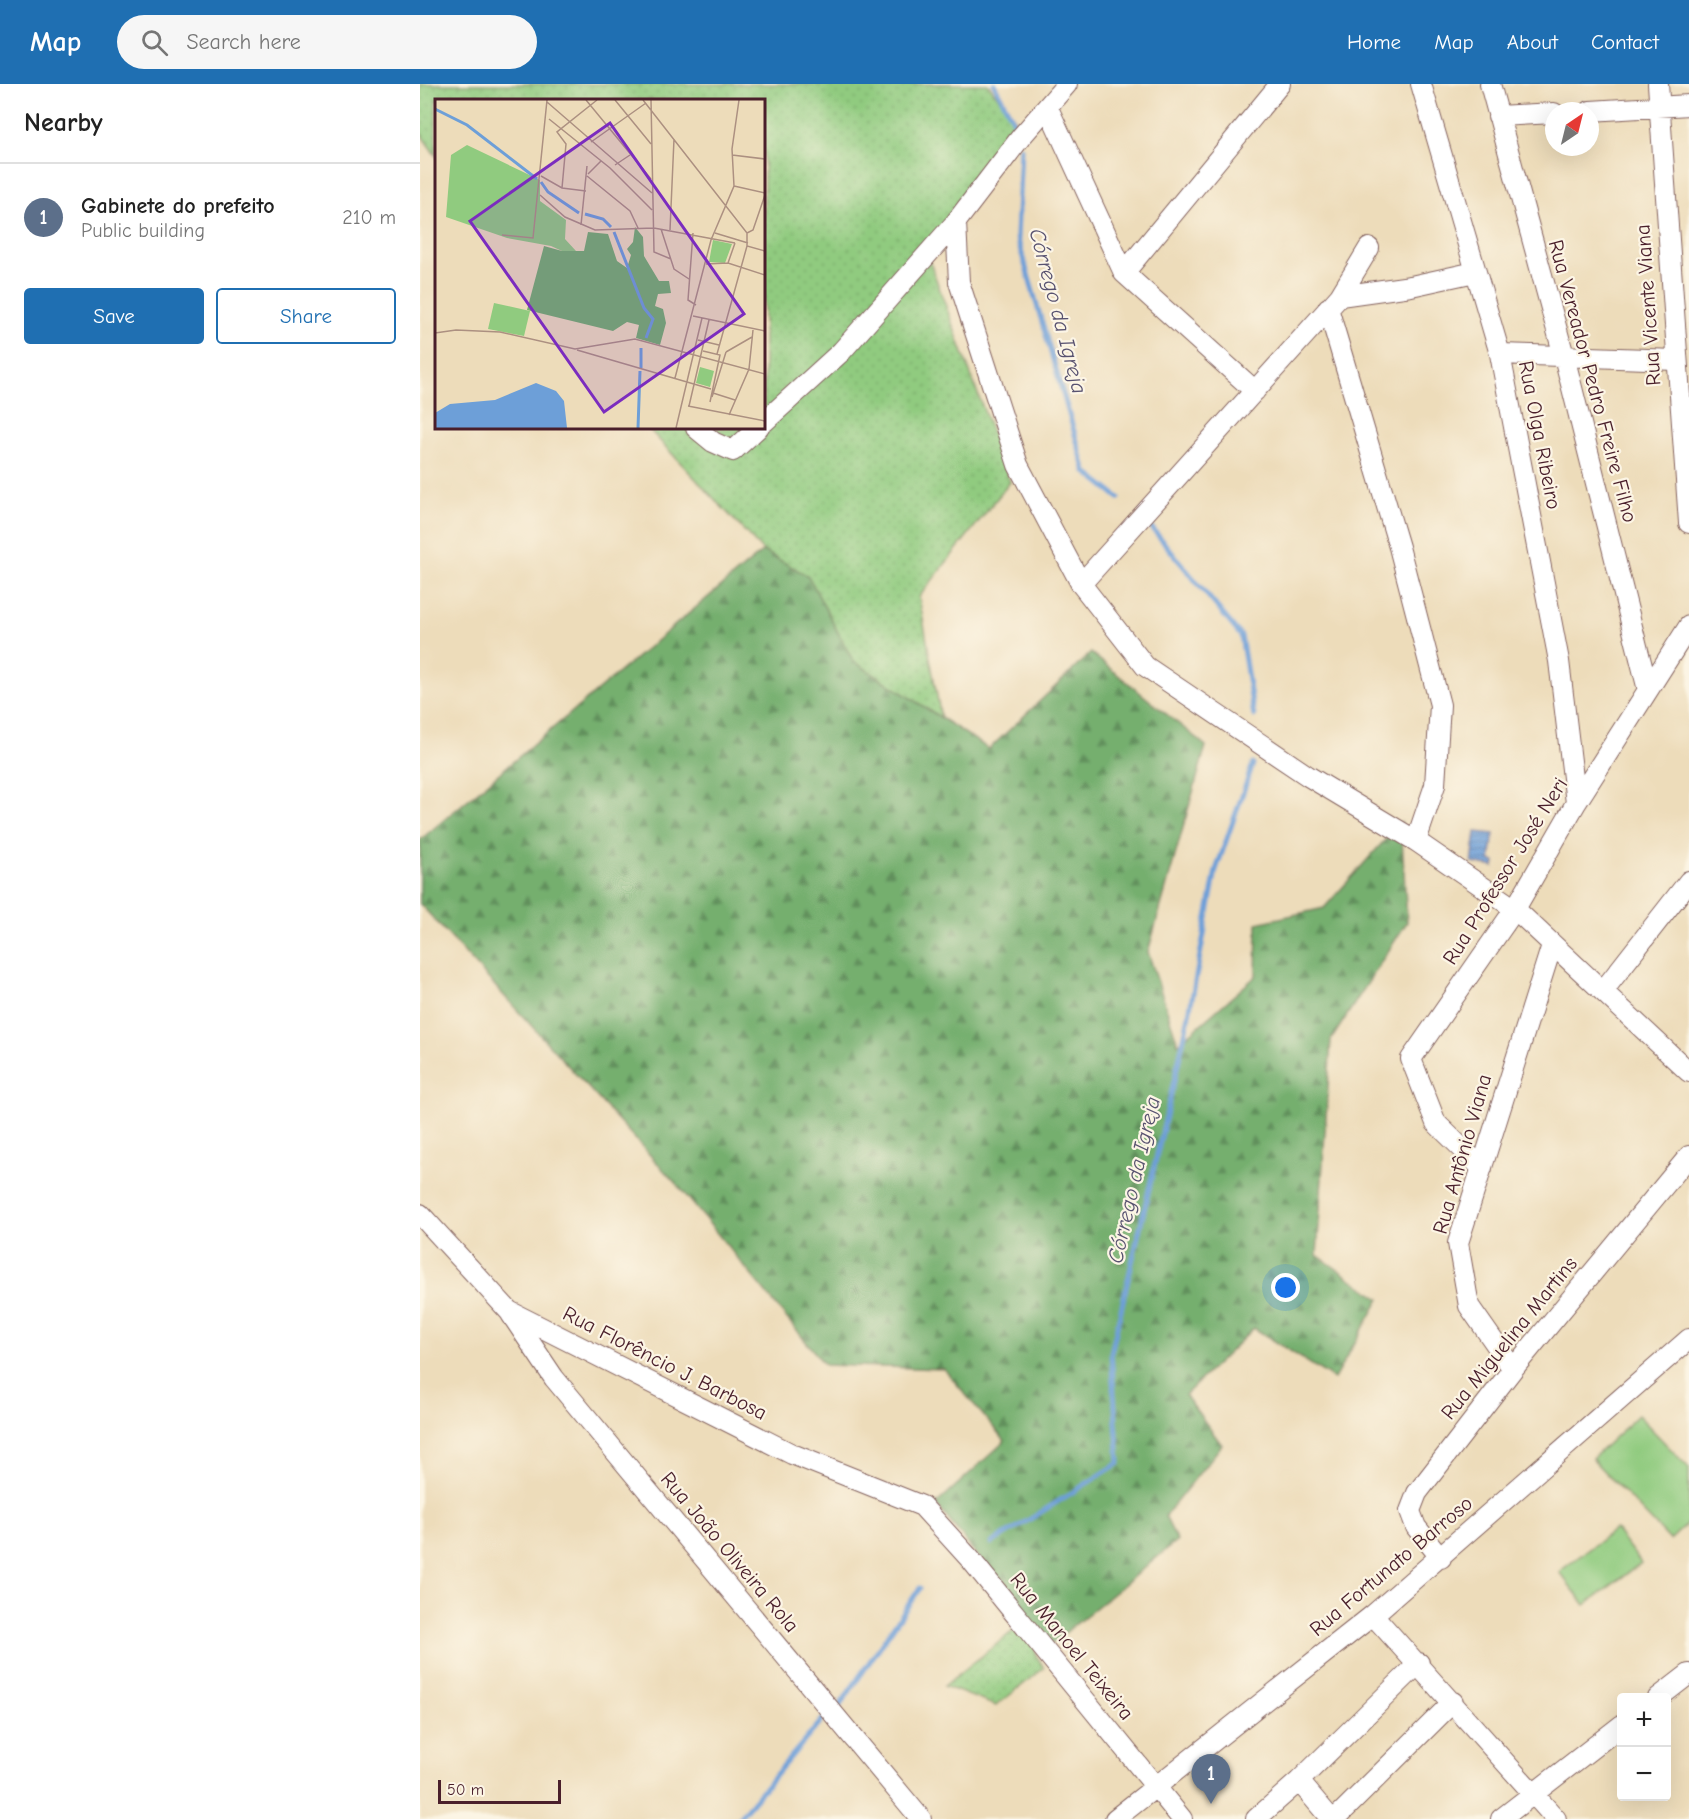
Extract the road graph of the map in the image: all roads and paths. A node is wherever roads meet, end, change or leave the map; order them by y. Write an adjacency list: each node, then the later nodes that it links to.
1 (1067, 84): 8 (street)
2 (1281, 84): 15 (street)
3 (1421, 84): 14 (street, Rua Olga Ribeiro)
4 (1490, 84): 11 (street, Rua Vereador Pedro Freire Filho)
5 (1658, 84): 6 (street, Rua Vicente Viana)
6 (1659, 105): 7 (street); 9 (street); 19 (street, Rua Vicente Viana)
7 (1689, 105)
8 (1048, 108): 12 (street); 15 (street)
9 (1599, 110)
10 (1545, 113): 11 (street)
11 (1498, 116): 18 (street, Rua Vereador Pedro Freire Filho)
12 (956, 222): 21 (street); 25 (street)
13 (1369, 248): 16 (street)
14 (1475, 272): 16 (street); 17 (street, Rua Olga Ribeiro)
15 (1124, 273): 20 (street)
16 (1334, 302): 20 (street); 29 (street)
17 (1500, 354): 18 (street); 28 (street, Rua Olga Ribeiro)
18 (1564, 356): 19 (street); 27 (street, Rua Vereador Pedro Freire Filho)
19 (1676, 360): 24 (street, Rua Vicente Viana)
20 (1255, 391): 25 (street)
21 (765, 421)
22 (697, 429): 23 (street)
23 (757, 429)
24 (1689, 523)
25 (1081, 584): 29 (street)
26 (1689, 626): 27 (street, Rua Professor José Neri)
27 (1648, 690): 28 (street, Rua Professor José Neri)
28 (1576, 803): 31 (street, Rua Professor José Neri)
29 (1416, 841): 31 (street)
30 (1689, 881): 33 (street)
31 (1515, 909): 32 (street); 36 (street, Rua Professor José Neri)
32 (1552, 945): 33 (street); 36 (street, Rua Antônio Viana)
33 (1603, 991): 34 (street)
34 (1689, 1072)
35 (1689, 1156): 40 (street, Rua Miguelina Martins)
36 (1482, 1168): 40 (street, Rua Antônio Viana)
37 (420, 1214): 38 (street, Rua Florêncio J. Barbosa)
38 (509, 1311): 41 (street, Rua Florêncio J. Barbosa); 52 (street, Rua João Oliveira Rola)
39 (1685, 1351): 42 (street, Rua Fortunato Barroso)
40 (1512, 1369): 42 (street, Rua Miguelina Martins)
41 (922, 1506): 50 (street, Rua Manoel Teixeira)
42 (1441, 1558): 43 (street, Rua Fortunato Barroso)
43 (1373, 1615): 44 (street); 50 (street, Rua Fortunato Barroso)
44 (1419, 1663): 47 (street); 49 (street)
45 (1689, 1674): 46 (street)
46 (1664, 1693)
47 (1453, 1702): 51 (street); 56 (street)
48 (1617, 1729): 51 (street)
49 (1299, 1781): 55 (street); 56 (street)
50 (1156, 1787): 53 (street, Rua Fortunato Barroso); 54 (street, Rua Manoel Teixeira)
51 (1533, 1791): 57 (street); 58 (street)
52 (921, 1819)
53 (1115, 1819)
54 (1182, 1819)
55 (1256, 1819)
56 (1333, 1819)
57 (1501, 1819)
58 (1556, 1819)

